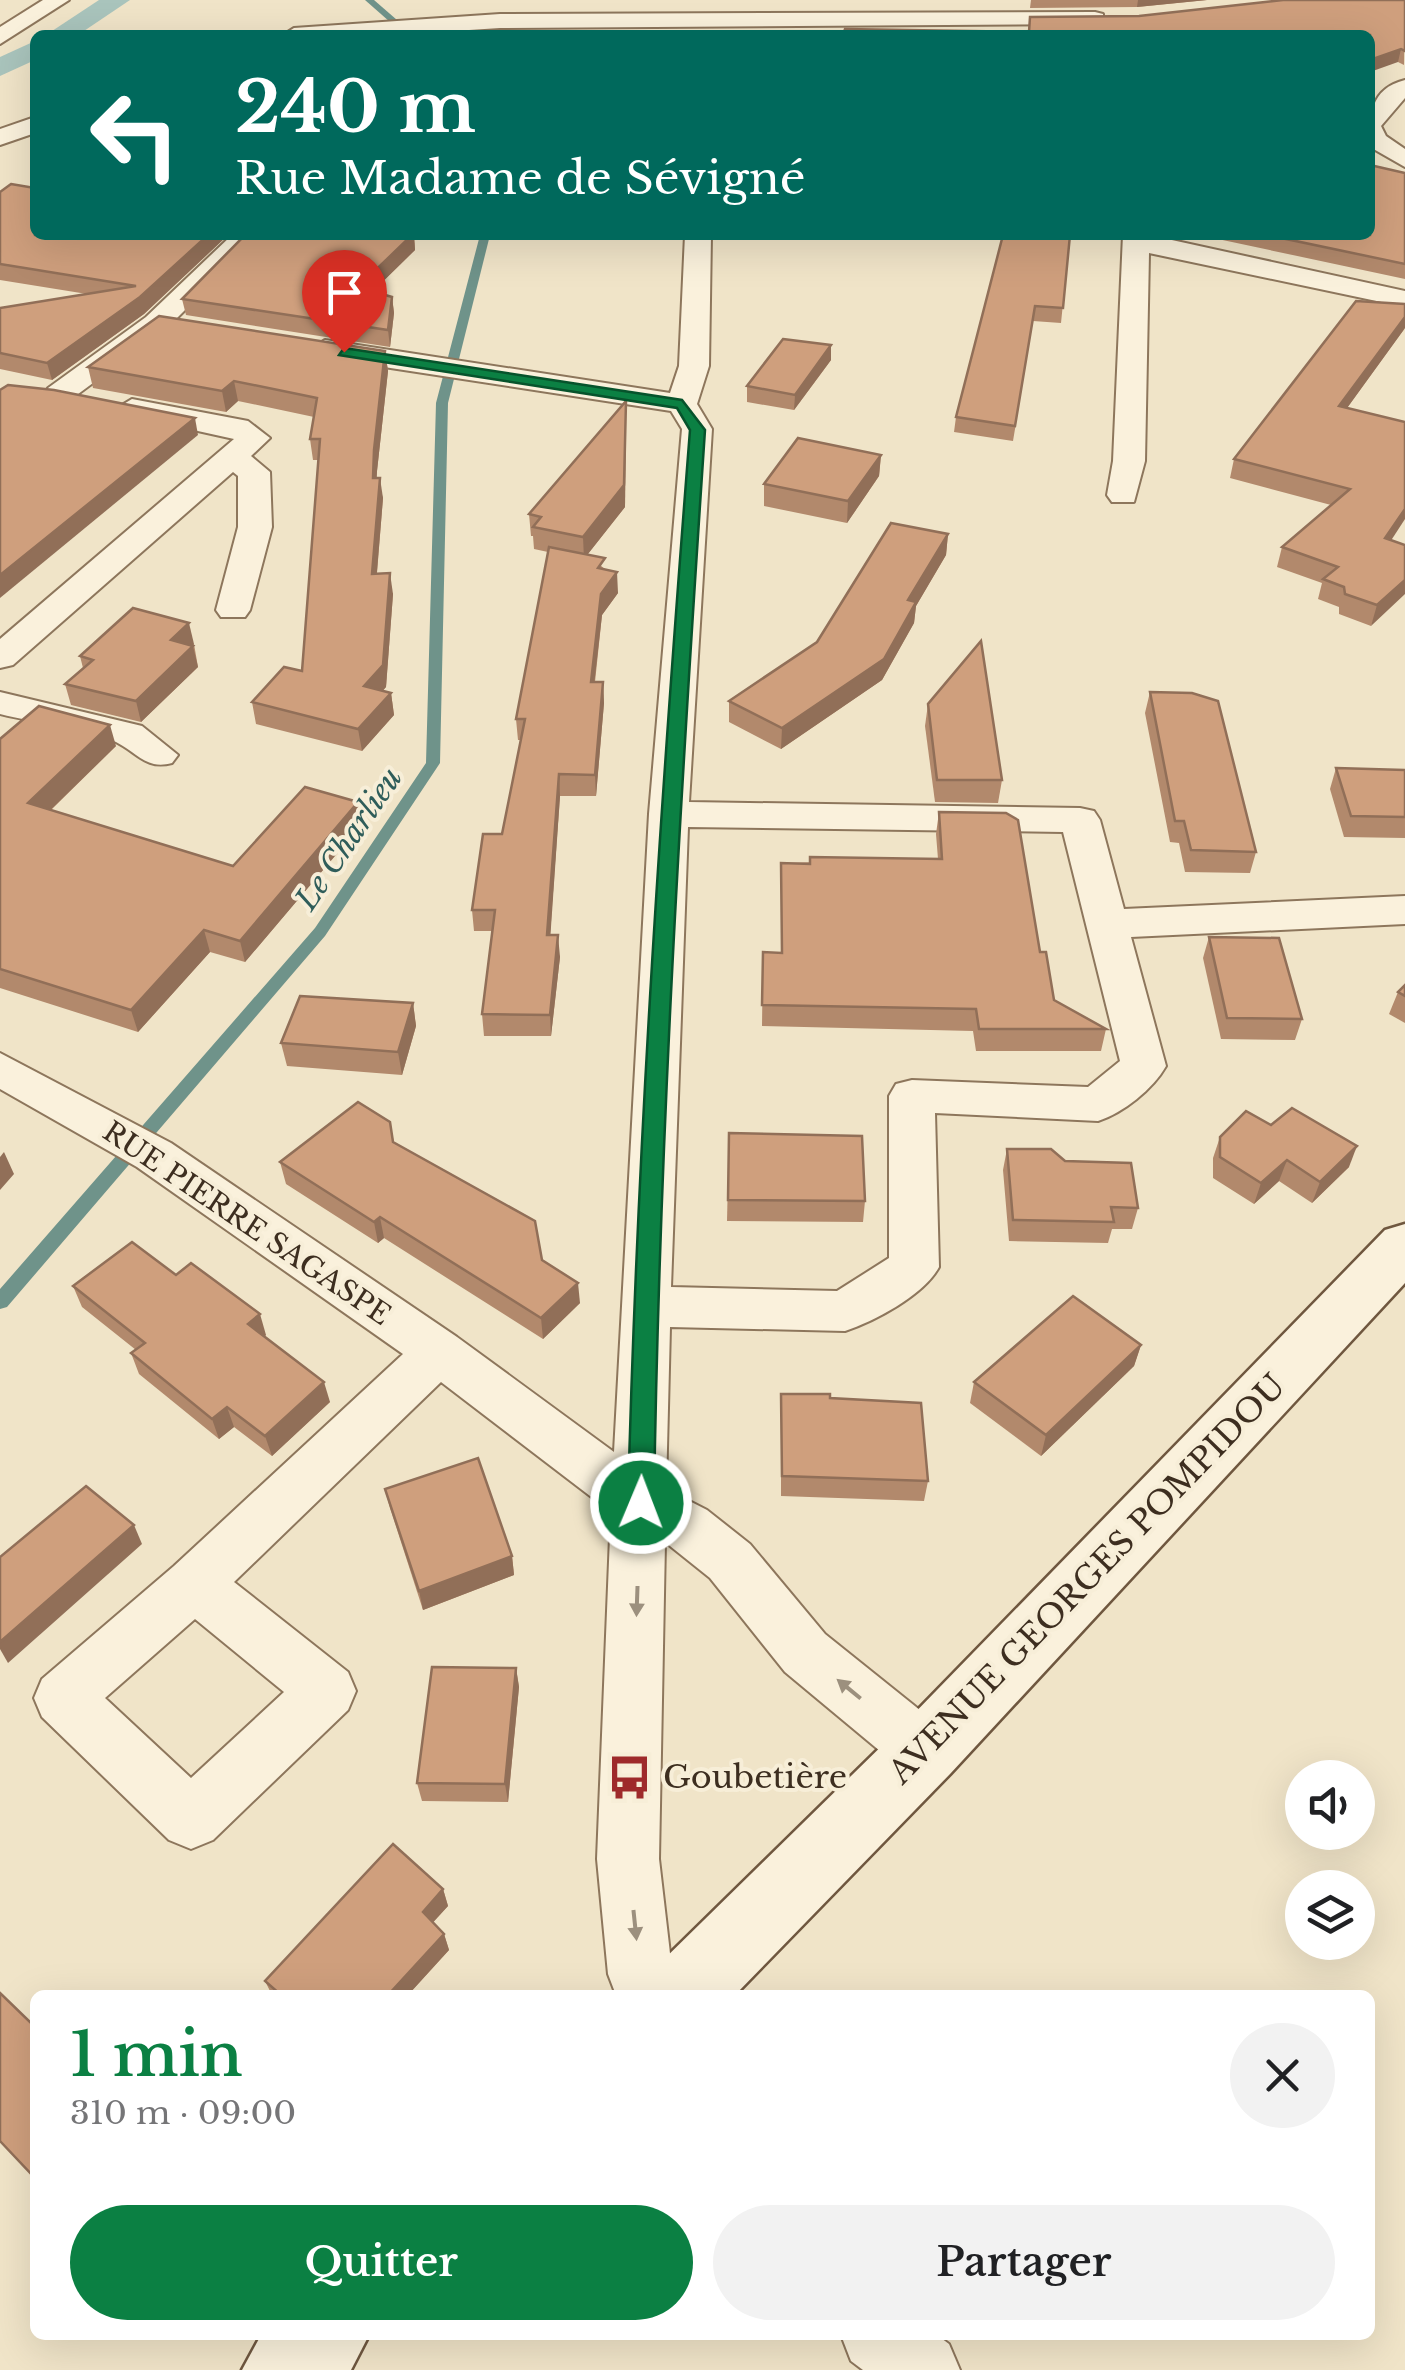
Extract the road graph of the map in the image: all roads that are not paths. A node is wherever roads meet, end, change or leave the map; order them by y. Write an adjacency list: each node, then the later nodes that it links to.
1 (58, 0): 6 (street)
2 (716, 0): 4 (street)
3 (1118, 18): 4 (street)
4 (705, 28): 5 (street)
5 (368, 30)
6 (0, 37)
7 (1405, 87): 8 (street)
8 (1375, 118)
9 (30, 126): 10 (street)
10 (0, 138)
11 (1375, 138): 12 (street)
12 (1405, 160)
13 (241, 240): 18 (street)
14 (698, 240): 23 (street)
15 (1136, 240): 25 (street)
16 (1145, 240): 17 (street)
17 (1405, 299)
18 (156, 323): 19 (street); 22 (street)
19 (195, 329)
20 (292, 344): 23 (street)
21 (20, 390): 22 (street)
22 (59, 394): 24 (street)
23 (682, 404): 30 (street)
24 (234, 459): 26 (street); 27 (street)
25 (1123, 494)
26 (233, 610)
27 (0, 657)
28 (0, 702): 29 (street)
29 (159, 755)
30 (669, 814): 32 (street); 35 (street)
31 (1405, 910): 32 (street)
32 (1110, 924): 35 (street)
33 (0, 1069): 36 (street, RUE PIERRE SAGASPE)
34 (1405, 1246): 39 (main road, AVENUE GEORGES POMPIDOU)
35 (645, 1306): 37 (street)
36 (439, 1352): 37 (street, RUE PIERRE SAGASPE); 38 (street)
37 (641, 1503): 39 (street, RUE PIERRE SAGASPE, one-way to 37); 40 (street, one-way to 40)
38 (194, 1584)
39 (924, 1751): 41 (main road, AVENUE GEORGES POMPIDOU)
40 (651, 1990)
41 (687, 1990)
42 (322, 2340): 44 (main road)
43 (884, 2340): 45 (street)
44 (285, 2370)
45 (923, 2370)

